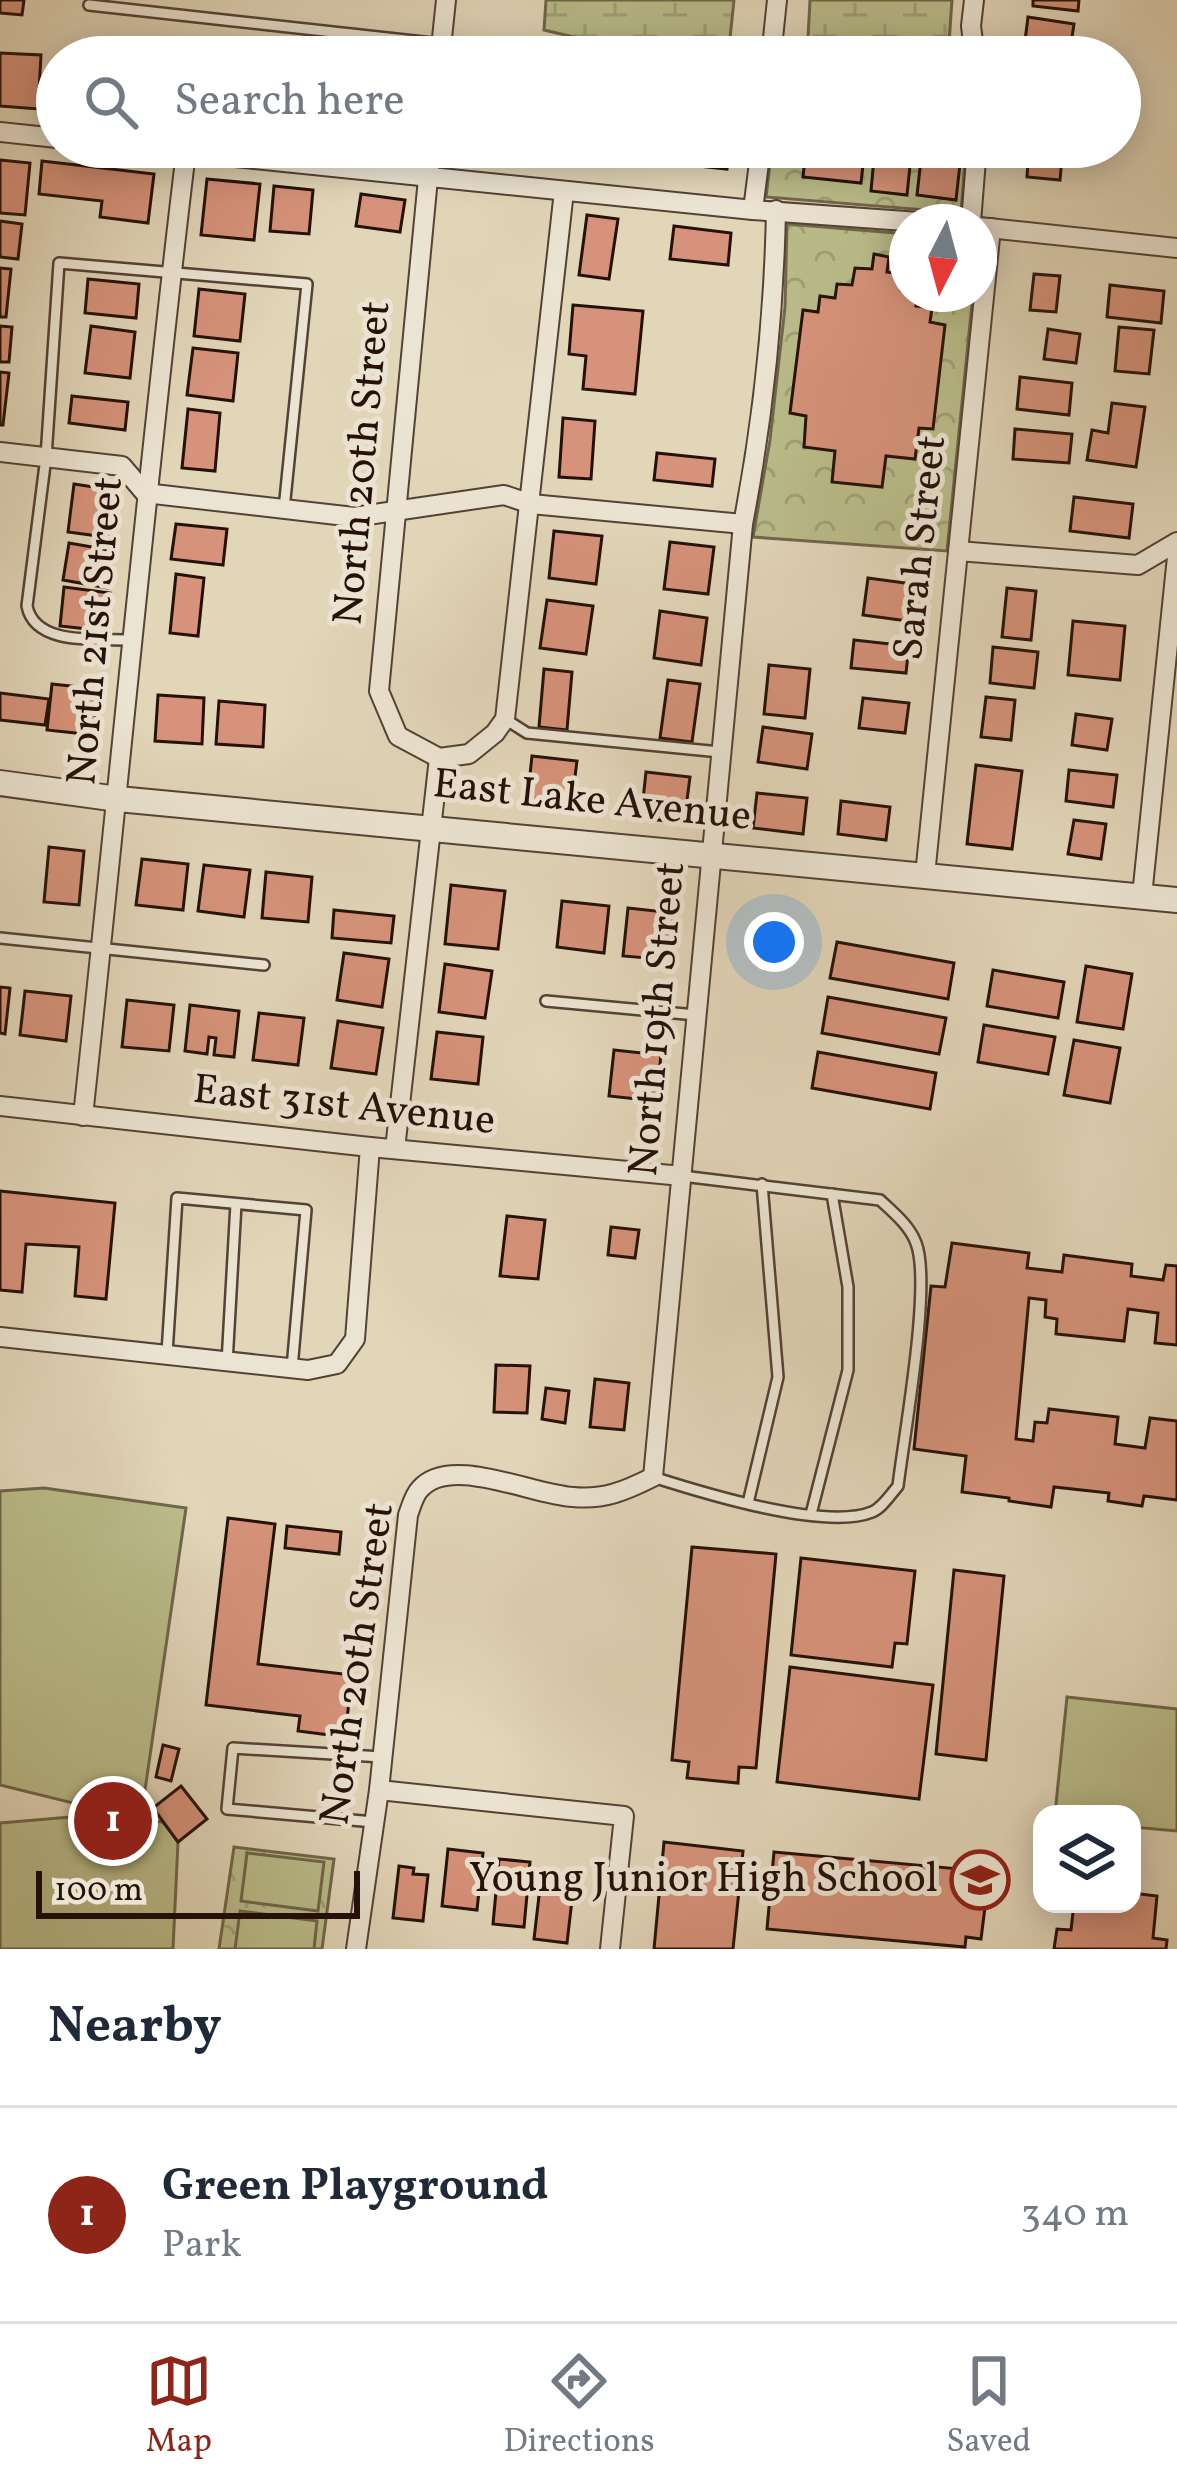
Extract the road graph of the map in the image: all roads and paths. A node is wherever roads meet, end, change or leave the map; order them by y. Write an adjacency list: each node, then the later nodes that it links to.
1 (446, 0): 6 (street)
2 (777, 0): 7 (street)
3 (974, 0): 8 (street)
4 (89, 5): 5 (lane)
5 (326, 36)
6 (442, 36)
7 (773, 36)
8 (972, 36)
9 (0, 132): 10 (street)
10 (36, 136)
11 (183, 168): 24 (street, North 21st Street)
12 (335, 168): 16 (street)
13 (429, 168): 16 (street, North 20th Street)
14 (758, 168): 19 (street)
15 (978, 168): 18 (street, Sarah Street)
16 (428, 178): 17 (street); 31 (street, North 20th Street)
17 (564, 191): 19 (street); 29 (street)
18 (979, 204)
19 (753, 210): 20 (street)
20 (776, 210): 21 (street); 32 (street, North 19th Street)
21 (889, 219)
22 (997, 228): 23 (street)
23 (1177, 248)
24 (171, 272): 27 (lane); 28 (street, North 21st Street); 30 (lane)
25 (974, 312): 34 (street, Sarah Street)
26 (0, 452): 27 (street)
27 (46, 457): 28 (street); 36 (lane)
28 (145, 493): 30 (street); 36 (street, North 21st Street)
29 (531, 504): 31 (street); 32 (street); 37 (street)
30 (284, 508): 31 (street)
31 (394, 511): 39 (street, North 20th Street)
32 (743, 524): 38 (street, North 19th Street)
33 (1177, 542): 34 (street)
34 (958, 551): 44 (street, Sarah Street)
35 (1177, 556): 45 (street)
36 (132, 640): 41 (street, North 21st Street)
37 (505, 719): 38 (lane); 39 (street)
38 (720, 752): 43 (street, North 19th Street)
39 (439, 758): 42 (street)
40 (0, 783): 41 (street, East Lake Avenue)
41 (118, 799): 42 (street, East Lake Avenue); 48 (street, North 21st Street)
42 (433, 826): 43 (street, East Lake Avenue); 55 (street)
43 (710, 853): 44 (street, East Lake Avenue); 51 (street, North 19th Street)
44 (925, 874): 45 (street, East Lake Avenue)
45 (1142, 896): 46 (street, East Lake Avenue)
46 (1177, 900)
47 (0, 938): 48 (lane)
48 (102, 948): 49 (lane); 53 (street, North 21st Street)
49 (264, 965)
50 (546, 1001): 51 (lane)
51 (696, 1015): 56 (street, North 19th Street)
52 (0, 1106): 53 (street, East 31st Avenue)
53 (83, 1116): 54 (street, East 31st Avenue)
54 (370, 1148): 55 (street, East 31st Avenue); 63 (street)
55 (395, 1149): 56 (street, East 31st Avenue)
56 (682, 1176): 57 (lane); 64 (street, North 19th Street)
57 (762, 1184): 58 (lane); 65 (lane)
58 (832, 1193): 66 (lane); 66 (lane)
59 (236, 1204): 61 (lane); 62 (lane); 63 (lane)
60 (0, 1337): 61 (street)
61 (167, 1355): 62 (street)
62 (226, 1363): 63 (street)
63 (300, 1369)
64 (653, 1477): 65 (lane); 67 (street, North 20th Street)
65 (748, 1503): 66 (lane)
66 (811, 1514)
67 (382, 1757): 68 (street, North 20th Street); 69 (lane)
68 (379, 1790): 69 (street, North 20th Street); 71 (street)
69 (374, 1822): 70 (street, North 20th Street)
70 (356, 1949)
71 (610, 1949)

